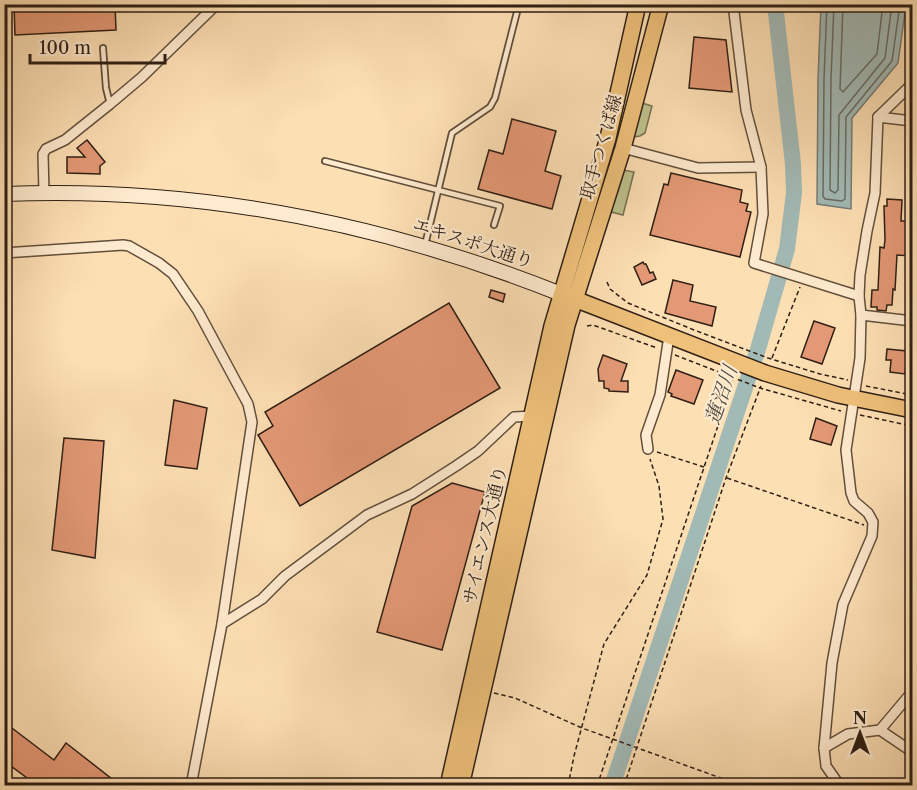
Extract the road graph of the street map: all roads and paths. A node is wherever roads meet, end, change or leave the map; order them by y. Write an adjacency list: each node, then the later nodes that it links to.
1 (217, 4): 8 (street)
2 (519, 4): 14 (lane)
3 (638, 4): 22 (main road, 取手つくば線)
4 (661, 4): 11 (main road, 取手つくば線)
5 (733, 4): 13 (street)
6 (103, 48): 8 (lane)
7 (912, 84): 9 (street)
8 (110, 104): 15 (street)
9 (878, 117): 10 (street); 23 (street)
10 (912, 121)
11 (623, 148): 13 (street); 22 (main road, 取手つくば線)
12 (326, 161): 14 (lane)
13 (761, 167): 23 (street)
14 (439, 189): 17 (lane); 18 (lane)
15 (44, 193): 16 (main road, エキスポ大通り); 18 (main road, エキスポ大通り)
16 (4, 194)
17 (494, 225)
18 (425, 245): 22 (main road, エキスポ大通り)
19 (4, 253): 40 (street)
20 (607, 282): 28 (path)
21 (801, 284): 27 (path)
22 (568, 296): 26 (main road, エキスポ大通り); 34 (main road, サイエンス大通り)
23 (859, 296): 24 (street)
24 (861, 315): 25 (street); 30 (street)
25 (912, 321)
26 (669, 336): 28 (main road, エキスポ大通り); 36 (street)
27 (772, 359): 28 (path); 30 (path)
28 (739, 368): 29 (main road, エキスポ大通り); 29 (path); 37 (path)
29 (762, 380): 32 (main road, エキスポ大通り); 32 (path); 38 (path)
30 (856, 381): 31 (path); 32 (street)
31 (912, 395)
32 (852, 406): 33 (main road, エキスポ大通り); 35 (path); 39 (street)
33 (912, 410)
34 (539, 417): 40 (street); 41 (main road, サイエンス大通り); 50 (main road, サイエンス大通り)
35 (912, 426)
36 (648, 449): 37 (path); 43 (path)
37 (704, 467): 45 (path)
38 (726, 478): 39 (path); 46 (path)
39 (873, 528): 47 (street)
40 (222, 624): 49 (street)
41 (481, 690): 43 (path); 51 (main road, サイエンス大通り)
42 (912, 692): 44 (street)
43 (582, 728): 45 (path); 52 (path)
44 (880, 730): 47 (street); 48 (street)
45 (614, 739): 46 (path); 53 (path)
46 (635, 747): 54 (path); 55 (path)
47 (824, 748): 56 (street)
48 (912, 759)
49 (191, 786)
50 (448, 786)
51 (460, 786)
52 (568, 786)
53 (597, 786)
54 (624, 786)
55 (743, 786)
56 (840, 786)

